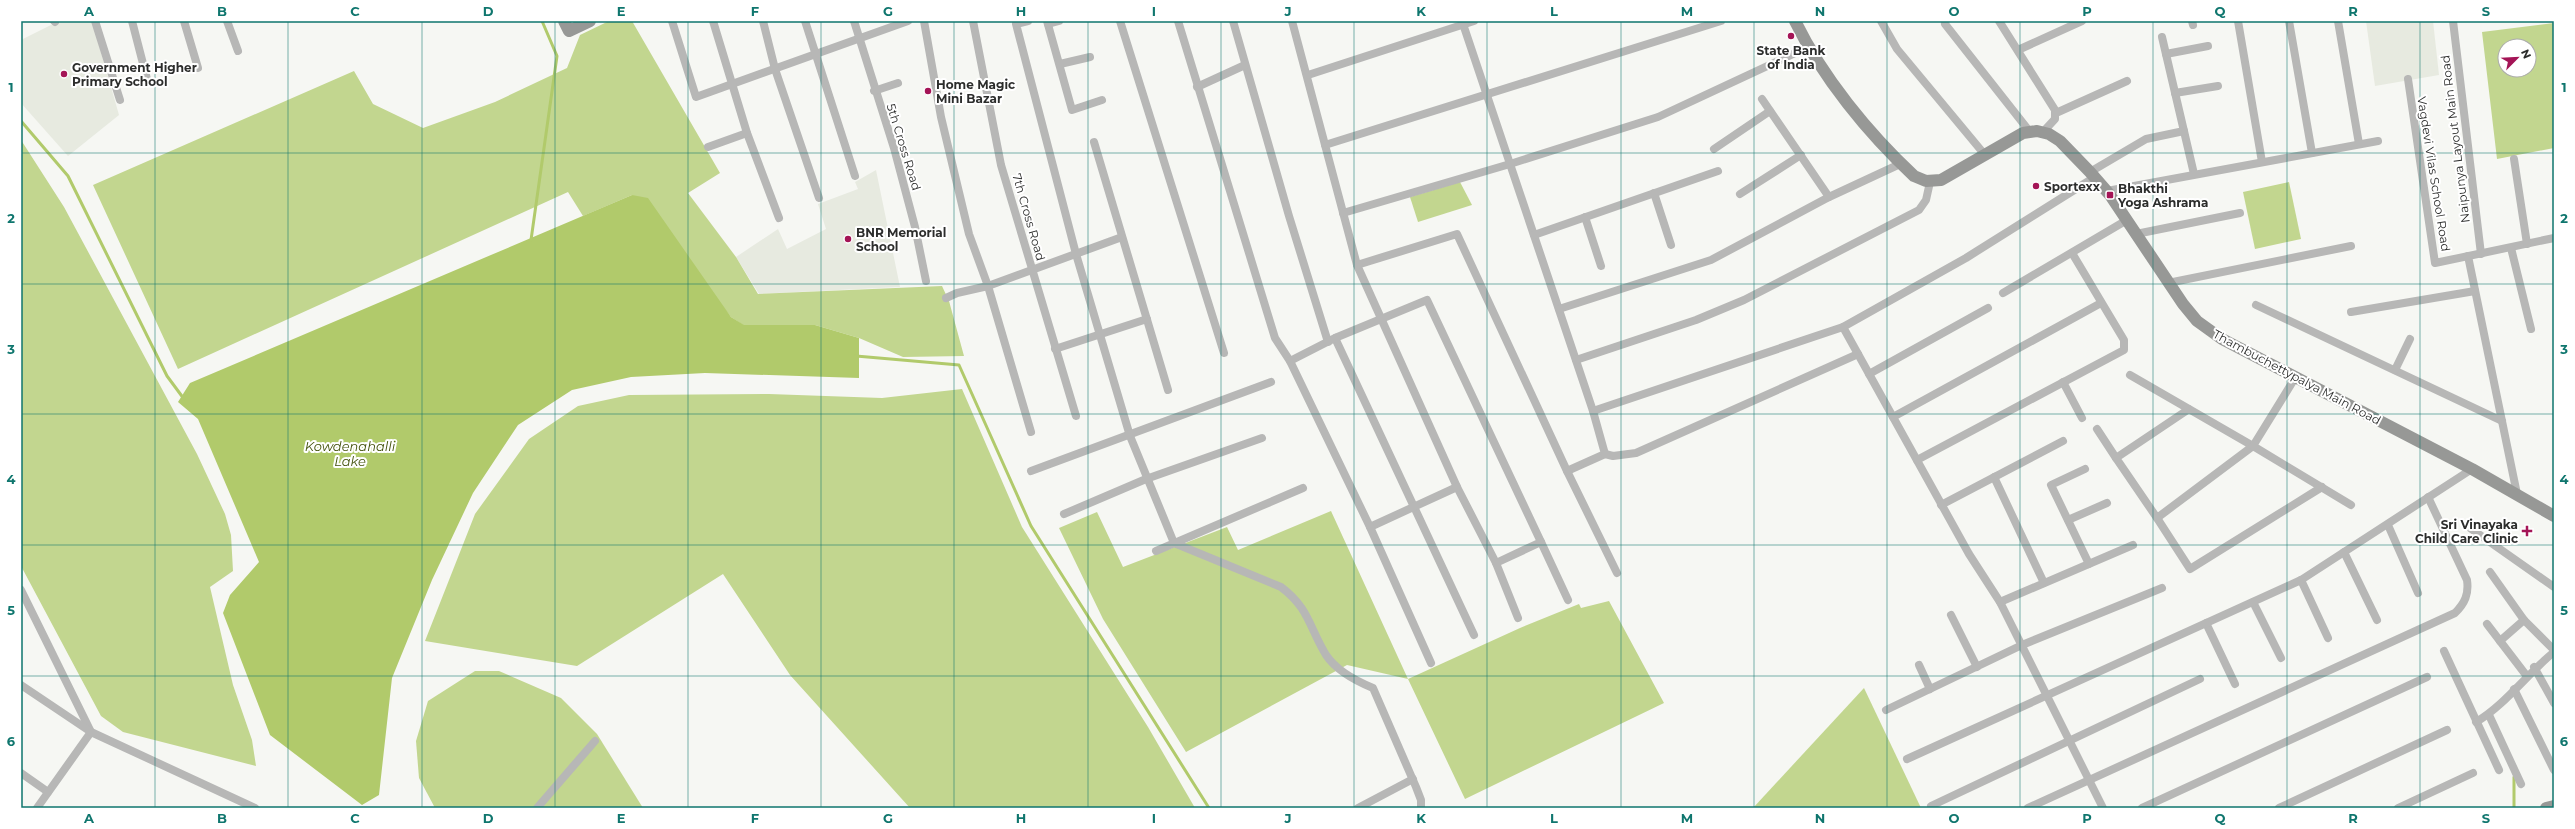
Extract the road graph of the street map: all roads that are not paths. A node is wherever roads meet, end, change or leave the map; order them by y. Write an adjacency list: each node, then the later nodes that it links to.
1 (95, 21): 59 (street)
2 (132, 21): 50 (street)
3 (184, 21): 45 (street)
4 (227, 21): 39 (street)
5 (564, 21): 6 (main road)
6 (590, 21)
7 (672, 21): 52 (street)
8 (713, 21): 52 (street)
9 (763, 21): 46 (street)
10 (805, 21): 40 (street)
11 (854, 21): 35 (street, 5th Cross Road)
12 (908, 21): 35 (street)
13 (924, 21): 112 (street)
14 (973, 21): 109 (street, 7th Cross Road)
15 (1028, 21): 104 (street)
16 (1059, 21): 31 (street)
17 (1120, 21): 129 (street)
18 (1178, 21): 54 (street)
19 (1233, 21): 44 (street)
20 (1292, 21): 47 (street)
21 (1474, 21): 32 (street)
22 (1721, 21): 57 (street)
23 (1795, 21): 37 (main road)
24 (1881, 21): 75 (street)
25 (1999, 21): 38 (street)
26 (2082, 21): 38 (street)
27 (2238, 21): 77 (street)
28 (2289, 21): 73 (street)
29 (2338, 21): 69 (street)
30 (2453, 21): 105 (street, Naipunya Layout Main Road)
31 (1048, 22): 43 (street)
32 (1462, 23): 47 (street); 57 (street)
33 (1945, 24): 64 (street)
34 (2162, 37): 41 (street)
35 (859, 39): 40 (street); 55 (street, 5th Cross Road)
36 (2208, 46): 41 (street)
37 (1808, 47): 78 (street); 79 (main road)
38 (2018, 50): 62 (street)
39 (238, 51)
40 (816, 54): 46 (street); 83 (street)
41 (2166, 54): 56 (street)
42 (1090, 57): 43 (street)
43 (1060, 64): 60 (street)
44 (1245, 65): 54 (street); 127 (street)
45 (198, 68)
46 (775, 69): 52 (street); 89 (street)
47 (1308, 75): 70 (street)
48 (2408, 79): 106 (street, Vagdevi Vilas School Road)
49 (2127, 81): 62 (street)
50 (148, 83)
51 (898, 83): 55 (street)
52 (731, 85): 66 (street)
53 (2218, 86): 56 (street)
54 (1197, 87): 132 (street)
55 (874, 91): 110 (street, 5th Cross Road)
56 (2175, 93): 63 (street)
57 (1486, 94): 70 (street); 78 (street)
58 (1762, 99): 61 (street)
59 (120, 100)
60 (1102, 100)
61 (1770, 111): 72 (street); 74 (street)
62 (2056, 113): 65 (street)
63 (2184, 131): 81 (street); 82 (street)
64 (2030, 132): 65 (main road, Thambuchettypalya Main Road); 75 (main road, Thambuchettypalya Main Road)
65 (2043, 132): 82 (main road, Thambuchettypalya Main Road)
66 (747, 133): 71 (street); 93 (street)
67 (2378, 141): 69 (street)
68 (1094, 142): 97 (street)
69 (2359, 144): 73 (street)
70 (1325, 145): 90 (street)
71 (708, 147)
72 (1714, 149)
73 (2312, 153): 77 (street)
74 (1800, 155): 87 (street); 88 (street)
75 (1986, 155): 84 (main road, Thambuchettypalya Main Road)
76 (2514, 159): 99 (street)
77 (2262, 162): 81 (street)
78 (1510, 164): 90 (street); 96 (street)
79 (1900, 164): 84 (main road); 88 (street)
80 (1718, 170): 86 (street)
81 (2194, 174): 85 (street)
82 (2093, 175): 85 (main road, Thambuchettypalya Main Road); 123 (street)
83 (855, 176)
84 (1930, 182): 131 (street)
85 (2107, 191): 94 (main road, Thambuchettypalya Main Road)
86 (1654, 193): 92 (street); 100 (street)
87 (1740, 194)
88 (1829, 197): 119 (street)
89 (819, 198)
90 (1343, 213): 107 (street)
91 (2240, 213): 95 (street)
92 (1585, 217): 96 (street); 108 (street)
93 (779, 218)
94 (2127, 220): 95 (main road, Thambuchettypalya Main Road); 103 (street)
95 (2136, 234): 111 (main road, Thambuchettypalya Main Road)
96 (1534, 235): 119 (street)
97 (1122, 237): 104 (street); 121 (street)
98 (2554, 238): 99 (street)
99 (2526, 244): 102 (street)
100 (1671, 245)
101 (2351, 246): 111 (street)
102 (2511, 248): 105 (street); 124 (street)
103 (2072, 253): 114 (street); 116 (street)
104 (1076, 254): 109 (street); 125 (street)
105 (2481, 254): 106 (street)
106 (2468, 256): 113 (street)
107 (1357, 265): 122 (street); 158 (street)
108 (1601, 266)
109 (1032, 270): 112 (street); 128 (street, 7th Cross Road)
110 (926, 282)
111 (2168, 283): 136 (main road, Thambuchettypalya Main Road)
112 (988, 286): 115 (street); 147 (street)
113 (2475, 291): 120 (street); 145 (street)
114 (2002, 293)
115 (946, 298)
116 (2101, 303): 138 (street); 143 (street)
117 (2256, 305): 133 (street)
118 (1988, 308): 134 (street)
119 (1558, 309): 131 (street)
120 (2351, 312)
121 (1147, 319): 125 (street); 139 (street)
122 (1381, 320): 127 (street); 161 (street); 177 (street)
123 (1843, 327): 130 (street); 141 (street)
124 (2531, 329)
125 (1101, 334): 128 (street); 148 (street)
126 (2410, 339): 133 (street)
127 (1331, 340): 132 (street); 169 (street)
128 (1055, 349): 142 (street, 7th Cross Road)
129 (1224, 353)
130 (1858, 354): 134 (street); 152 (street)
131 (1576, 360): 141 (street)
132 (1290, 361): 175 (street)
133 (2395, 370): 145 (street)
134 (1869, 374): 143 (street)
135 (2130, 375): 140 (street)
136 (2295, 378): 151 (street); 156 (main road, Thambuchettypalya Main Road)
137 (1271, 382): 148 (street)
138 (2063, 382): 144 (street); 154 (street)
139 (1168, 390)
140 (2189, 409): 151 (street); 153 (street)
141 (1593, 411): 152 (street)
142 (1076, 416)
143 (1893, 417): 154 (street)
144 (2082, 418)
145 (2502, 421): 164 (street)
146 (2097, 429): 153 (street)
147 (1031, 432)
148 (1130, 436): 157 (street); 160 (street)
149 (1262, 438): 160 (street)
150 (2063, 441): 159 (street)
151 (2253, 446): 162 (street); 172 (street)
152 (1605, 454): 158 (street)
153 (2116, 458): 172 (street)
154 (1917, 460): 167 (street)
155 (2085, 469): 173 (street)
156 (2472, 469): 164 (main road, Thambuchettypalya Main Road); 165 (street)
157 (1032, 471)
158 (1567, 471): 185 (street)
159 (1994, 477): 167 (street); 187 (street)
160 (1146, 479): 170 (street); 178 (street)
161 (1457, 487): 169 (street); 182 (street)
162 (2322, 487): 168 (street); 172 (street)
163 (1303, 488): 178 (street)
164 (2517, 494): 171 (main road, Thambuchettypalya Main Road)
165 (2428, 497): 174 (street); 236 (street)
166 (2107, 503): 173 (street)
167 (1941, 505): 194 (street)
168 (2351, 505)
169 (1414, 507): 175 (street); 203 (street)
170 (1064, 514)
171 (2554, 516)
172 (2157, 518)
173 (2068, 520): 183 (street)
174 (2388, 525): 181 (street); 191 (street)
175 (1370, 527): 210 (street)
176 (2470, 528): 188 (street)
177 (1541, 542): 182 (street); 192 (street)
178 (1174, 543): 180 (street); 235 (street)
179 (2133, 544): 183 (street)
180 (1156, 551)
181 (2344, 552): 186 (street); 199 (street)
182 (1496, 563): 198 (street)
183 (2089, 564): 187 (street)
184 (2490, 572): 200 (street)
185 (1617, 573)
186 (2301, 580): 195 (street); 204 (street)
187 (2044, 583): 194 (street)
188 (2554, 587)
189 (2162, 588): 206 (street)
190 (21, 590): 196 (street)
191 (2418, 593)
192 (1568, 600)
193 (21, 602): 196 (street)
194 (2000, 602): 206 (street)
195 (2252, 602): 201 (street); 209 (street)
196 (32, 610): 227 (street)
197 (1951, 615): 212 (street)
198 (1518, 618)
199 (2377, 620)
200 (2524, 620): 205 (street); 207 (street)
201 (2206, 623): 218 (street); 221 (street)
202 (2487, 624): 205 (street)
203 (1474, 635)
204 (2328, 638)
205 (2500, 641): 214 (street)
206 (2022, 645): 212 (street); 221 (street)
207 (2554, 651): 213 (street)
208 (2444, 652): 225 (street)
209 (2280, 658)
210 (1431, 663)
211 (1919, 665): 219 (street)
212 (1977, 667): 219 (street)
213 (2534, 667): 214 (street); 222 (street)
214 (2526, 675): 220 (street)
215 (2427, 677): 248 (street)
216 (2200, 679): 229 (street)
217 (21, 684): 227 (street)
218 (2235, 684)
219 (1930, 689): 223 (street)
220 (2514, 689): 224 (street); 232 (street)
221 (2048, 695): 229 (street); 230 (street)
222 (2554, 703)
223 (1886, 710)
224 (2489, 715): 225 (street); 237 (street)
225 (2476, 722): 231 (street)
226 (2447, 730): 249 (street)
227 (91, 732): 238 (street); 242 (street)
228 (595, 741): 243 (street)
229 (2070, 741): 236 (street); 239 (street)
230 (1907, 760)
231 (2499, 770)
232 (2554, 770)
233 (21, 773): 238 (street)
234 (2473, 773): 250 (street)
235 (1413, 779): 244 (street); 245 (street)
236 (2089, 780): 246 (street); 247 (street)
237 (2521, 784)
238 (48, 792): 241 (street)
239 (1931, 806)
240 (2554, 806): 251 (main road)
241 (37, 808)
242 (255, 808)
243 (537, 808)
244 (1358, 808)
245 (1421, 808)
246 (2028, 808)
247 (2103, 808)
248 (2142, 808)
249 (2279, 808)
250 (2398, 808)
251 (2546, 808)

